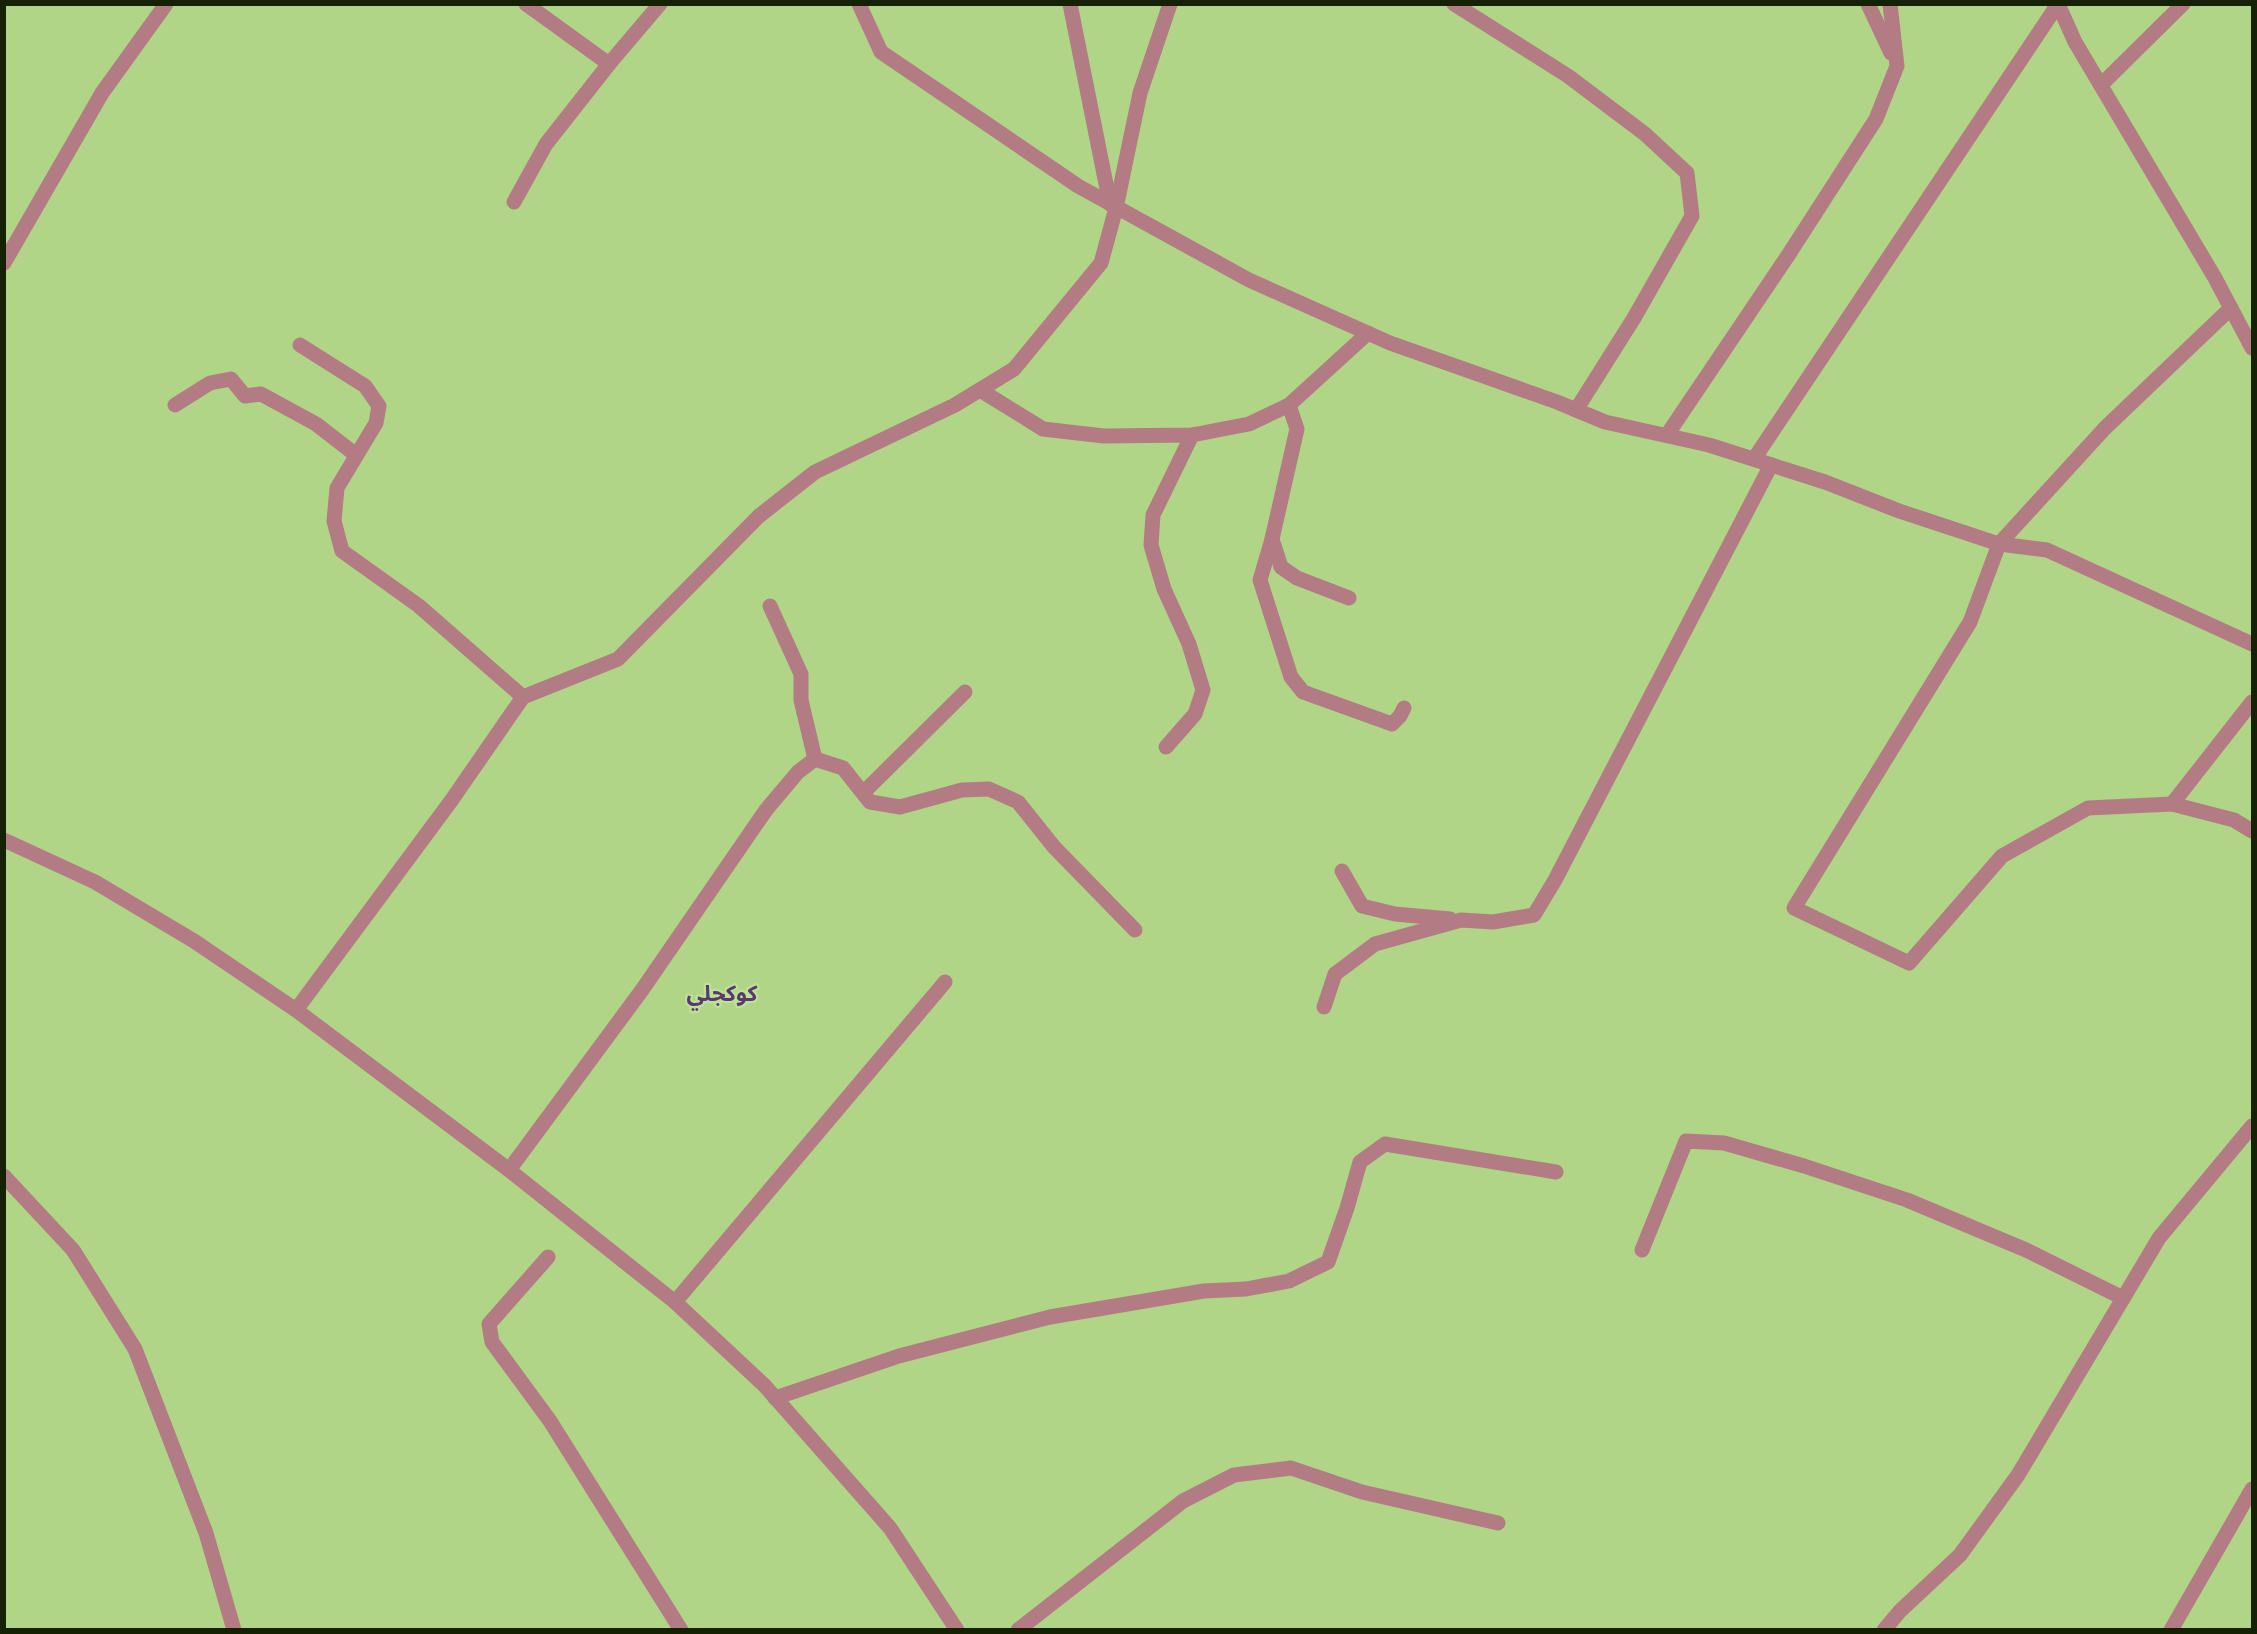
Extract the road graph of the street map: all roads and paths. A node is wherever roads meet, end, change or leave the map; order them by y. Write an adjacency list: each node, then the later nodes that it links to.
1 (166, 4): 17 (street)
2 (526, 4): 12 (street)
3 (660, 4): 12 (street)
4 (859, 4): 16 (street)
5 (1070, 4): 16 (street)
6 (1170, 4): 16 (street)
7 (1454, 4): 25 (street)
8 (1868, 4): 13 (street)
9 (1890, 4): 13 (street)
10 (2058, 4): 14 (street); 29 (street)
11 (2183, 4): 14 (street)
12 (609, 64): 15 (street)
13 (1898, 66): 27 (street)
14 (2101, 85): 18 (street)
15 (514, 202)
16 (1113, 206): 19 (street); 22 (street)
17 (4, 263)
18 (2231, 308): 21 (street); 32 (street)
19 (1368, 333): 24 (street); 25 (street)
20 (300, 345): 28 (street)
21 (2253, 348)
22 (980, 390): 26 (street); 37 (street)
23 (175, 405): 28 (street)
24 (1289, 405): 26 (street); 31 (street)
25 (1576, 410): 27 (street)
26 (1192, 435): 40 (street)
27 (1667, 435): 29 (street)
28 (356, 455): 37 (street)
29 (1754, 459): 30 (street)
30 (1771, 465): 32 (street); 47 (street)
31 (1272, 539): 33 (street); 39 (street)
32 (1999, 544): 35 (street); 43 (street)
33 (1349, 598)
34 (770, 606): 41 (street)
35 (2253, 644)
36 (965, 692): 42 (street)
37 (523, 697): 51 (street)
38 (2253, 702): 43 (street)
39 (1404, 708)
40 (1166, 747)
41 (815, 759): 42 (street); 53 (street)
42 (863, 793): 48 (street)
43 (2172, 804): 44 (street)
44 (2253, 831)
45 (4, 840): 51 (street)
46 (1342, 872): 47 (street)
47 (1461, 920): 50 (street)
48 (1135, 930)
49 (945, 982): 59 (street)
50 (1324, 1007)
51 (296, 1010): 53 (street)
52 (2253, 1126): 58 (street)
53 (509, 1170): 59 (street)
54 (1556, 1172): 60 (street)
55 (4, 1176): 63 (street)
56 (1642, 1250): 58 (street)
57 (548, 1257): 64 (street)
58 (2123, 1298): 67 (street)
59 (675, 1302): 60 (street)
60 (775, 1398): 65 (street)
61 (2253, 1489): 68 (street)
62 (1498, 1523): 66 (street)
63 (234, 1629)
64 (681, 1629)
65 (957, 1629)
66 (1018, 1629)
67 (1884, 1629)
68 (2171, 1629)

